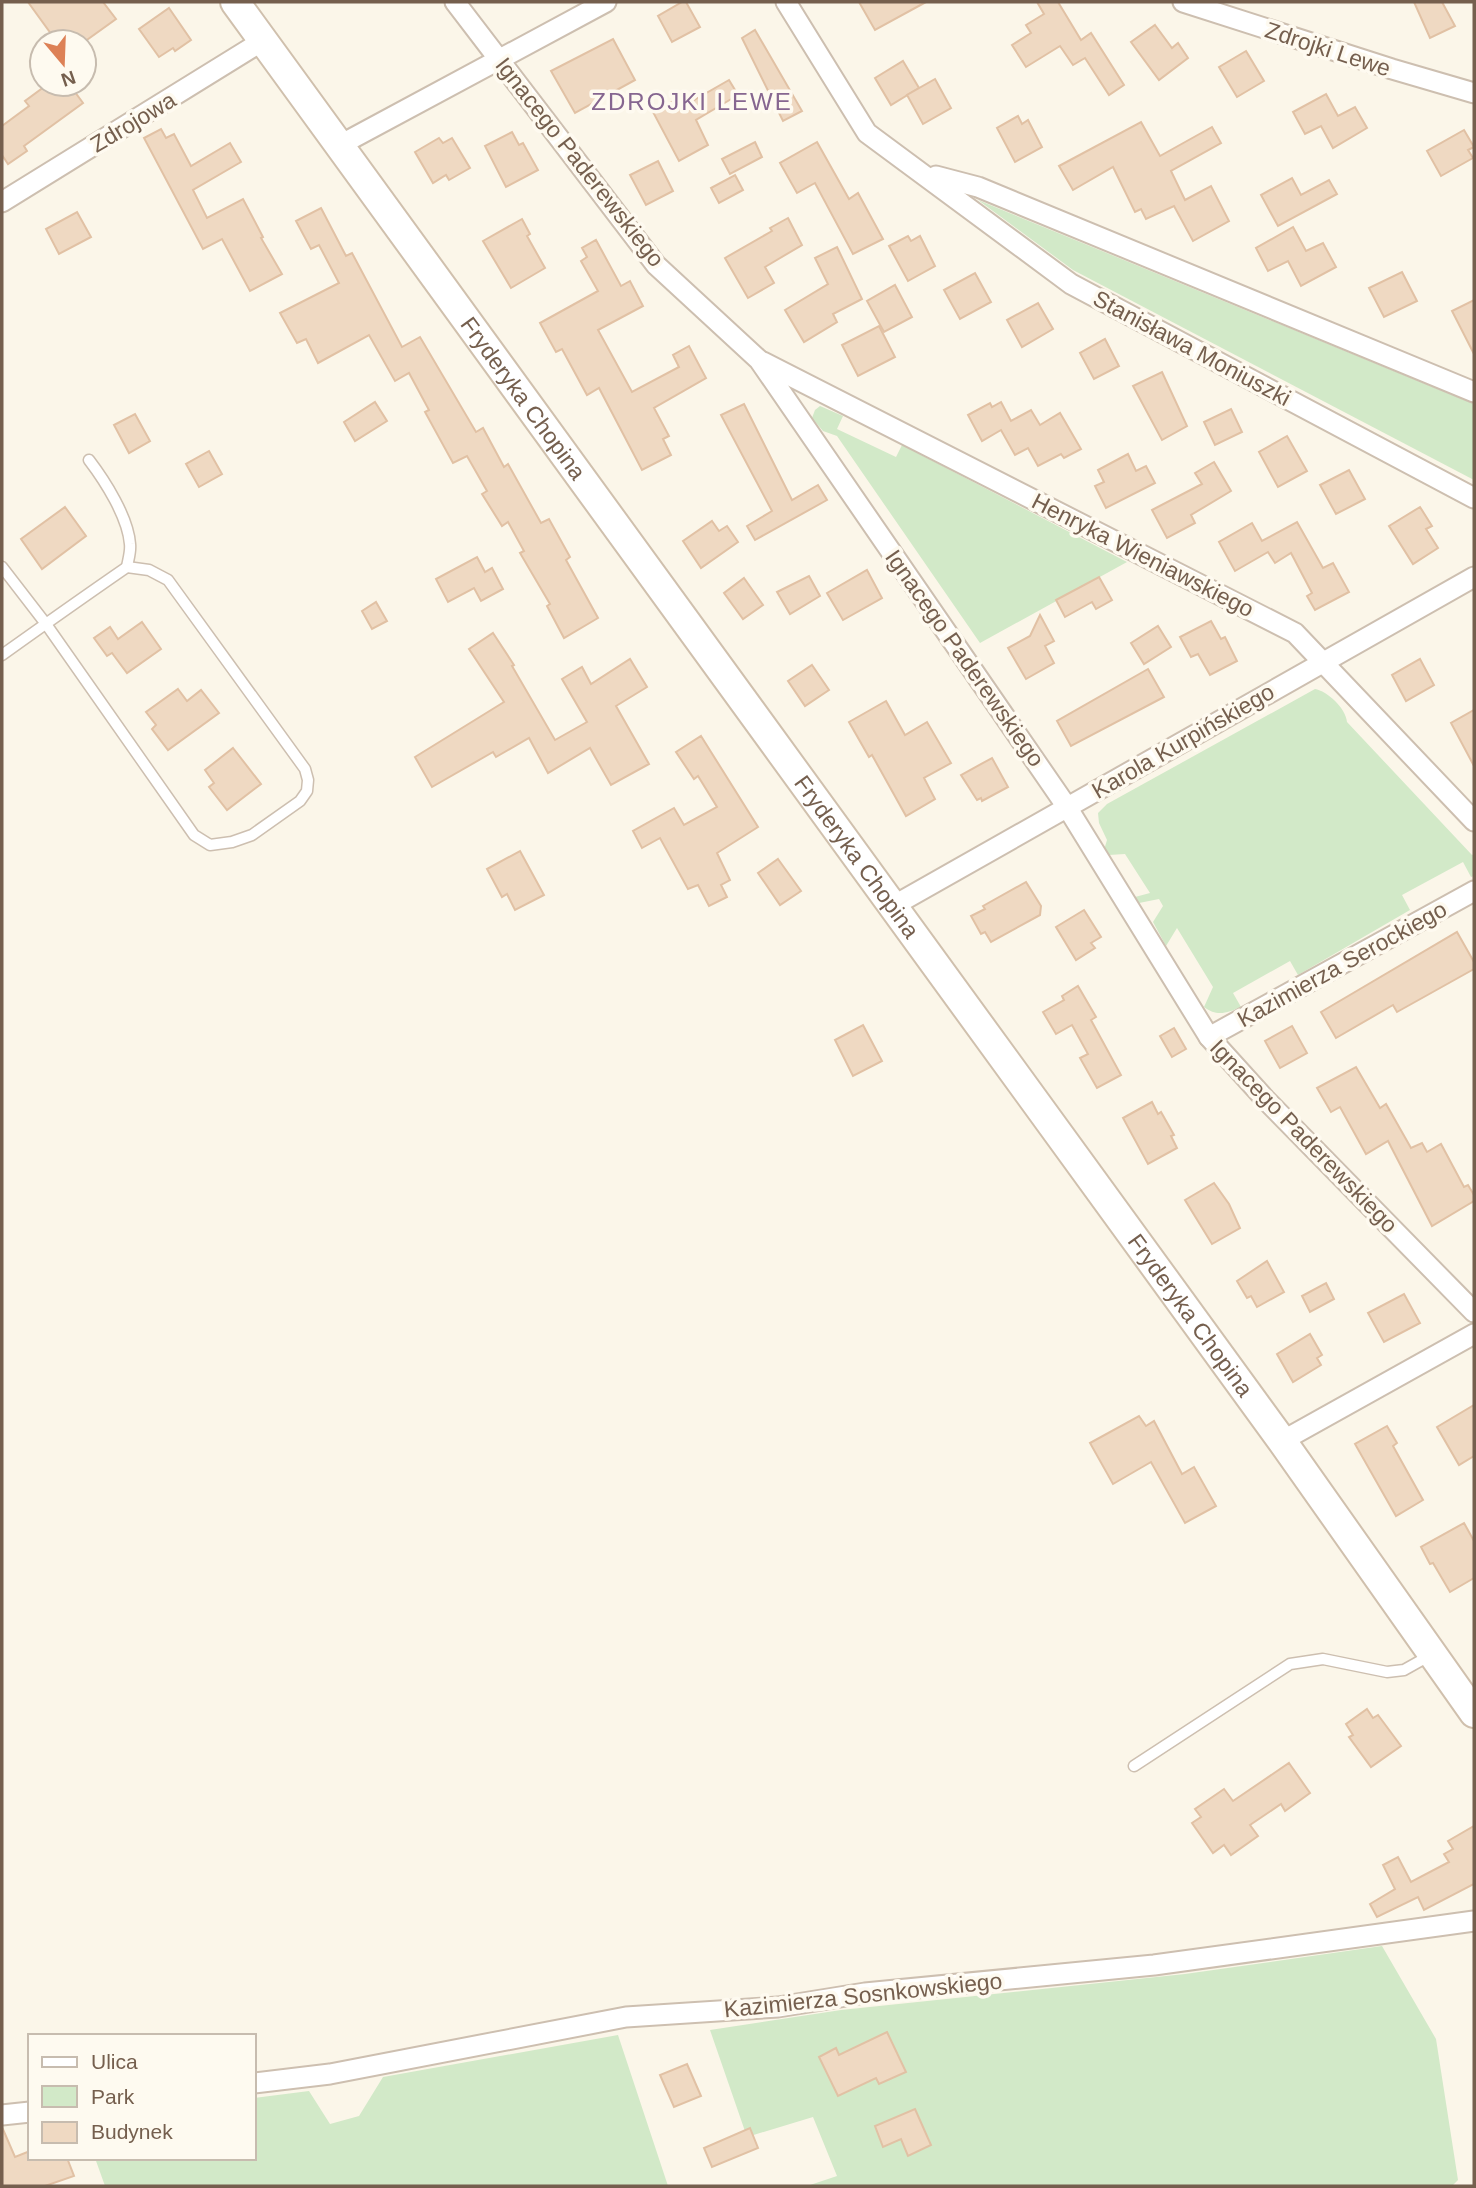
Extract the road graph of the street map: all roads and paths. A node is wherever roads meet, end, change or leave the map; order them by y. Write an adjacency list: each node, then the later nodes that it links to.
1 (235, 2): 6 (street, Fryderyka Chopina)
2 (455, 2): 7 (street, Ignacego Paderewskiego)
3 (606, 2): 7 (street)
4 (786, 2): 10 (street, Stanisława Moniuszki)
5 (1183, 2): 8 (street, Zdrojki Lewe)
6 (264, 40): 9 (street, Fryderyka Chopina); 11 (street, Zdrojowa)
7 (499, 58): 9 (street); 12 (street, Ignacego Paderewskiego)
8 (1474, 93)
9 (340, 145): 25 (street, Fryderyka Chopina)
10 (925, 173): 13 (street, Stanisława Moniuszki); 15 (street, Stanisława Moniuszki)
11 (2, 202)
12 (759, 360): 21 (street, Henryka Wieniawskiego); 22 (street, Ignacego Paderewskiego)
13 (1474, 392)
14 (89, 460): 17 (lane)
15 (1474, 498)
16 (2, 567): 19 (lane)
17 (127, 567): 19 (lane); 19 (lane)
18 (1474, 577): 21 (street, Karola Kurpińskiego)
19 (46, 624): 20 (lane)
20 (2, 655)
21 (1322, 662): 22 (street, Karola Kurpińskiego); 23 (street, Henryka Wieniawskiego)
22 (1067, 807): 25 (street, Karola Kurpińskiego); 26 (street, Ignacego Paderewskiego)
23 (1474, 821)
24 (1474, 891): 26 (street, Kazimierza Serockiego)
25 (893, 906): 29 (street, Fryderyka Chopina)
26 (1209, 1037): 27 (street, Ignacego Paderewskiego)
27 (1474, 1312)
28 (1474, 1334): 29 (street)
29 (1282, 1441): 30 (street, Fryderyka Chopina)
30 (1433, 1654): 31 (street, Fryderyka Chopina); 32 (lane)
31 (1474, 1713)
32 (1134, 1766)
33 (1474, 1921): 34 (street, Kazimierza Sosnkowskiego)
34 (256, 2083)
35 (28, 2112): 36 (street)
36 (2, 2115)

